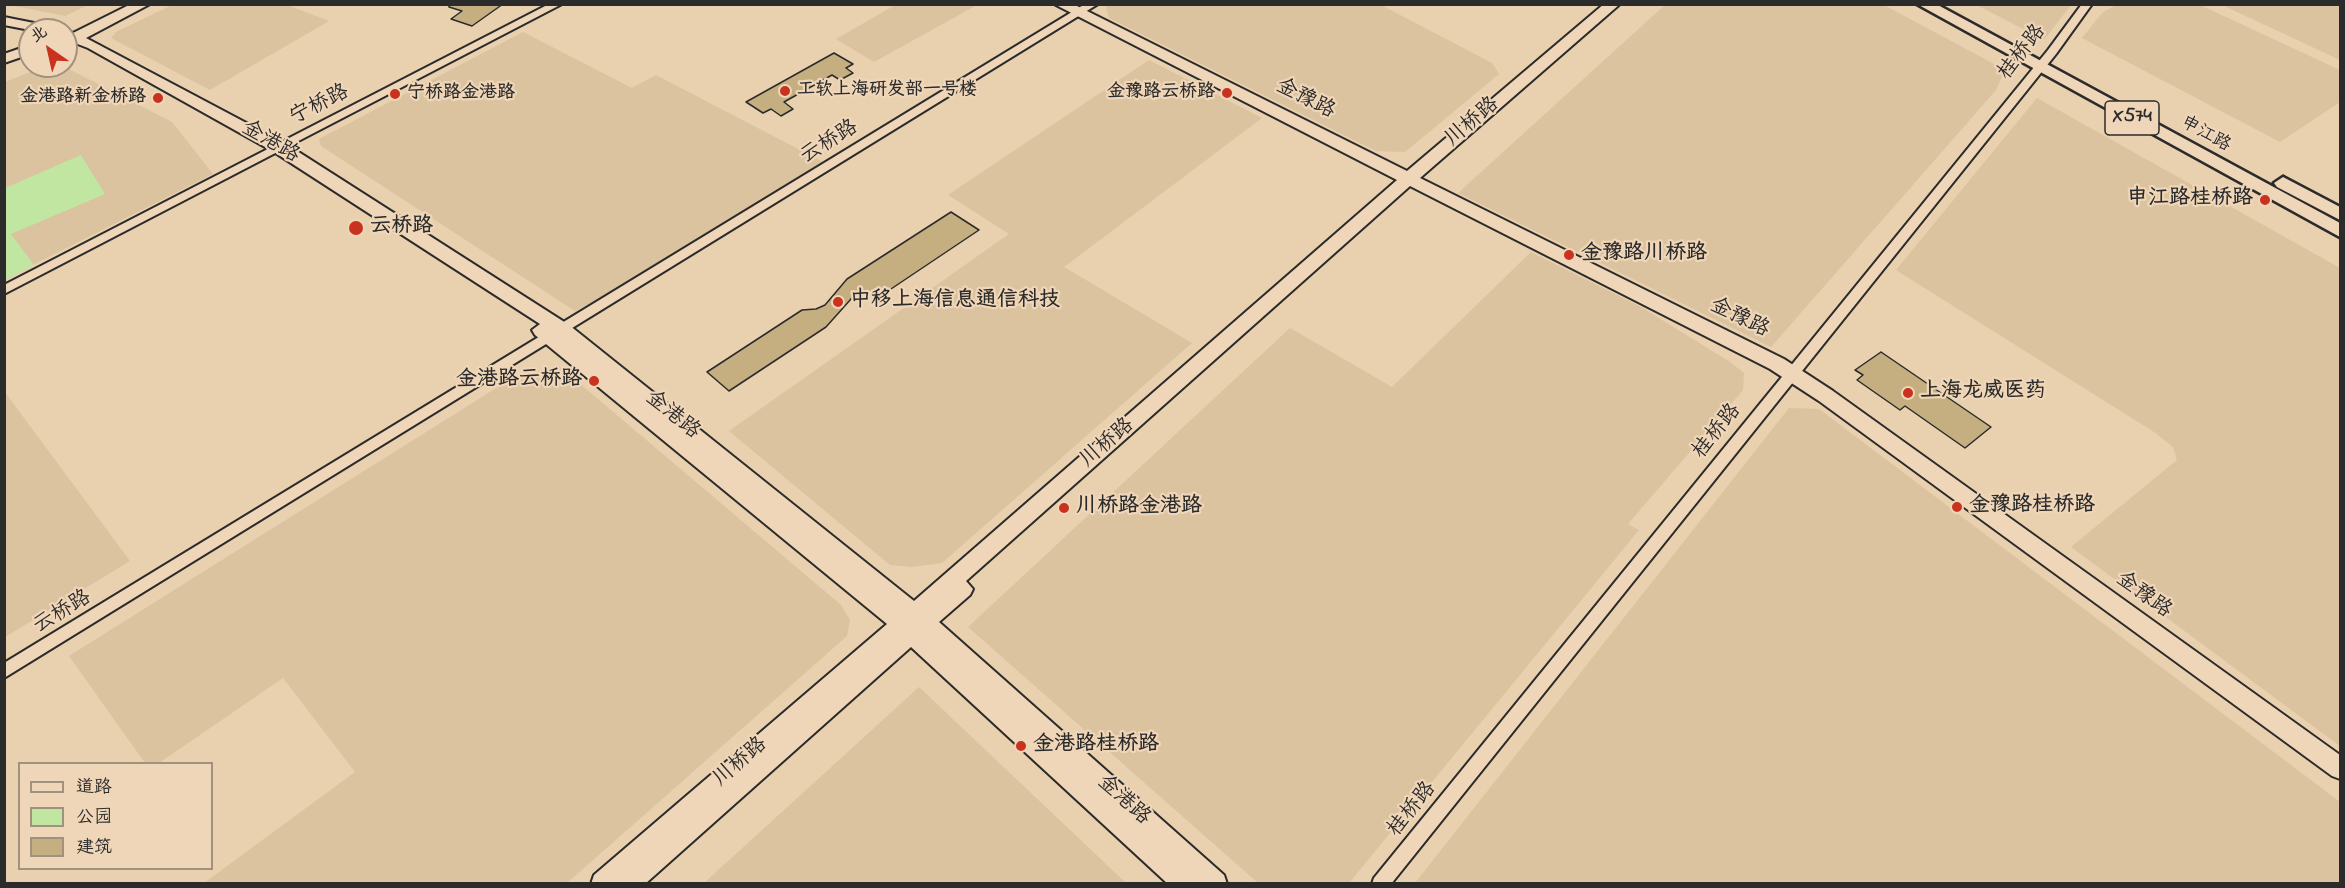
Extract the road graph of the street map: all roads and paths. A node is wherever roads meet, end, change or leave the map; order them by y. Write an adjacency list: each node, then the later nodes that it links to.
1 (127, 4): 12 (street)
2 (144, 4): 13 (street)
3 (557, 4): 16 (street, 宁桥路)
4 (1061, 4): 11 (street, 金豫路)
5 (1092, 4): 11 (street, 云桥路)
6 (1613, 4): 17 (street, 川桥路)
7 (1624, 4): 17 (street, 川桥路)
8 (1924, 4): 15 (main road, 申江路 / X574)
9 (1949, 4): 15 (main road, 申江路 / X574)
10 (2086, 4): 15 (street, 桂桥路)
11 (1078, 13): 17 (street, 金豫路); 21 (street, 云桥路)
12 (78, 33)
13 (78, 34)
14 (78, 44): 16 (street, 金港路)
15 (2043, 62): 18 (main road, 申江路 / X574); 19 (main road, 申江路 / X574); 22 (street, 桂桥路)
16 (274, 151): 20 (street, 宁桥路); 21 (street, 金港路)
17 (1413, 181): 22 (street, 金豫路); 23 (street, 川桥路)
18 (2340, 214)
19 (2340, 231)
20 (4, 290)
21 (557, 333): 23 (street, 金港路); 24 (street, 云桥路)
22 (1792, 374): 25 (street, 金豫路); 30 (street, 桂桥路)
23 (913, 624): 26 (street, 川桥路); 27 (street, 川桥路); 28 (street, 金港路); 29 (street, 金港路)
24 (4, 671)
25 (2340, 768)
26 (603, 884)
27 (626, 884)
28 (1187, 884)
29 (1215, 884)
30 (1380, 884)

